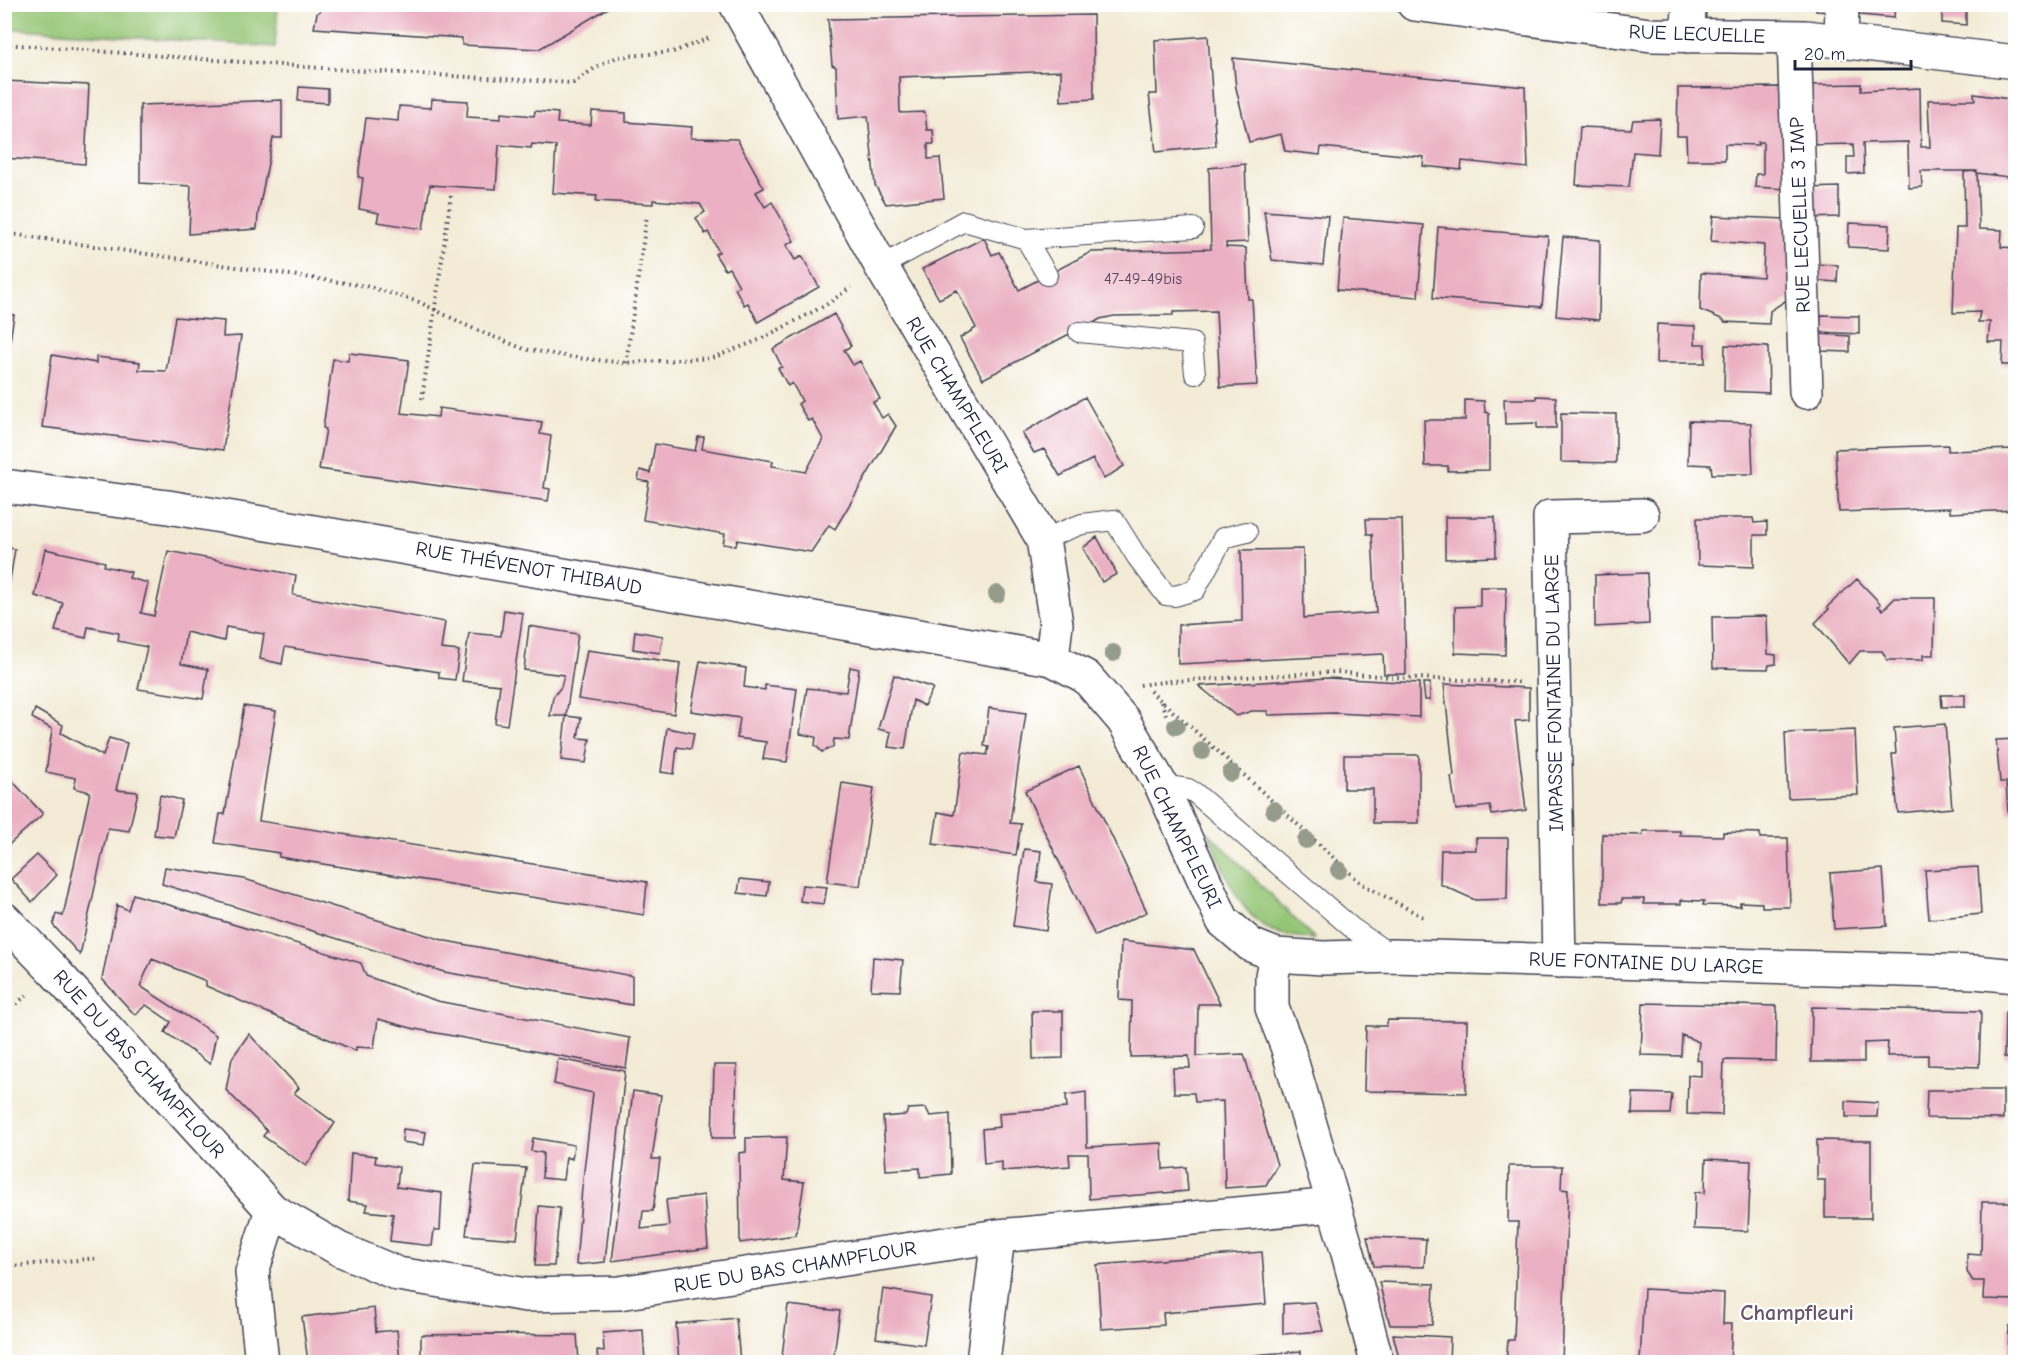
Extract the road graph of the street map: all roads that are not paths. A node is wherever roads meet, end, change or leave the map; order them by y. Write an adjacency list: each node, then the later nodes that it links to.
1 (1414, 4): 3 (street, RUE LECUELLE)
2 (1842, 4): 7 (street)
3 (1484, 9): 5 (street, RUE LECUELLE)
4 (740, 13): 11 (street, RUE CHAMPFLEURI)
5 (1689, 20): 6 (street, RUE LECUELLE)
6 (1794, 37): 7 (street, RUE LECUELLE); 15 (street, RUE LECUELLE 3 IMP)
7 (1841, 41): 8 (street, RUE LECUELLE)
8 (2016, 62)
9 (1192, 228): 10 (lane)
10 (1026, 239): 11 (lane); 12 (lane)
11 (881, 267): 19 (street, RUE CHAMPFLEURI)
12 (1047, 275)
13 (1079, 332): 14 (lane)
14 (1195, 374)
15 (1806, 392)
16 (4, 486): 20 (street, RUE THÉVENOT THIBAUD)
17 (1642, 515): 25 (street, IMPASSE FONTAINE DU LARGE)
18 (1247, 532): 19 (lane)
19 (1043, 539): 20 (street, RUE CHAMPFLEURI)
20 (1052, 660): 21 (street, RUE CHAMPFLEURI)
21 (1161, 785): 23 (street, RUE CHAMPFLEURI); 24 (lane)
22 (4, 919): 28 (street, RUE DU BAS CHAMPFLOUR)
23 (1276, 955): 24 (street, RUE FONTAINE DU LARGE); 27 (street)
24 (1393, 956): 25 (street, RUE FONTAINE DU LARGE)
25 (1559, 961): 26 (street, RUE FONTAINE DU LARGE)
26 (2016, 976)
27 (1334, 1205): 29 (street, RUE DU BAS CHAMPFLOUR); 32 (street)
28 (272, 1210): 29 (street, RUE DU BAS CHAMPFLOUR); 30 (street)
29 (998, 1236): 31 (street)
30 (262, 1362)
31 (983, 1362)
32 (1377, 1362)

